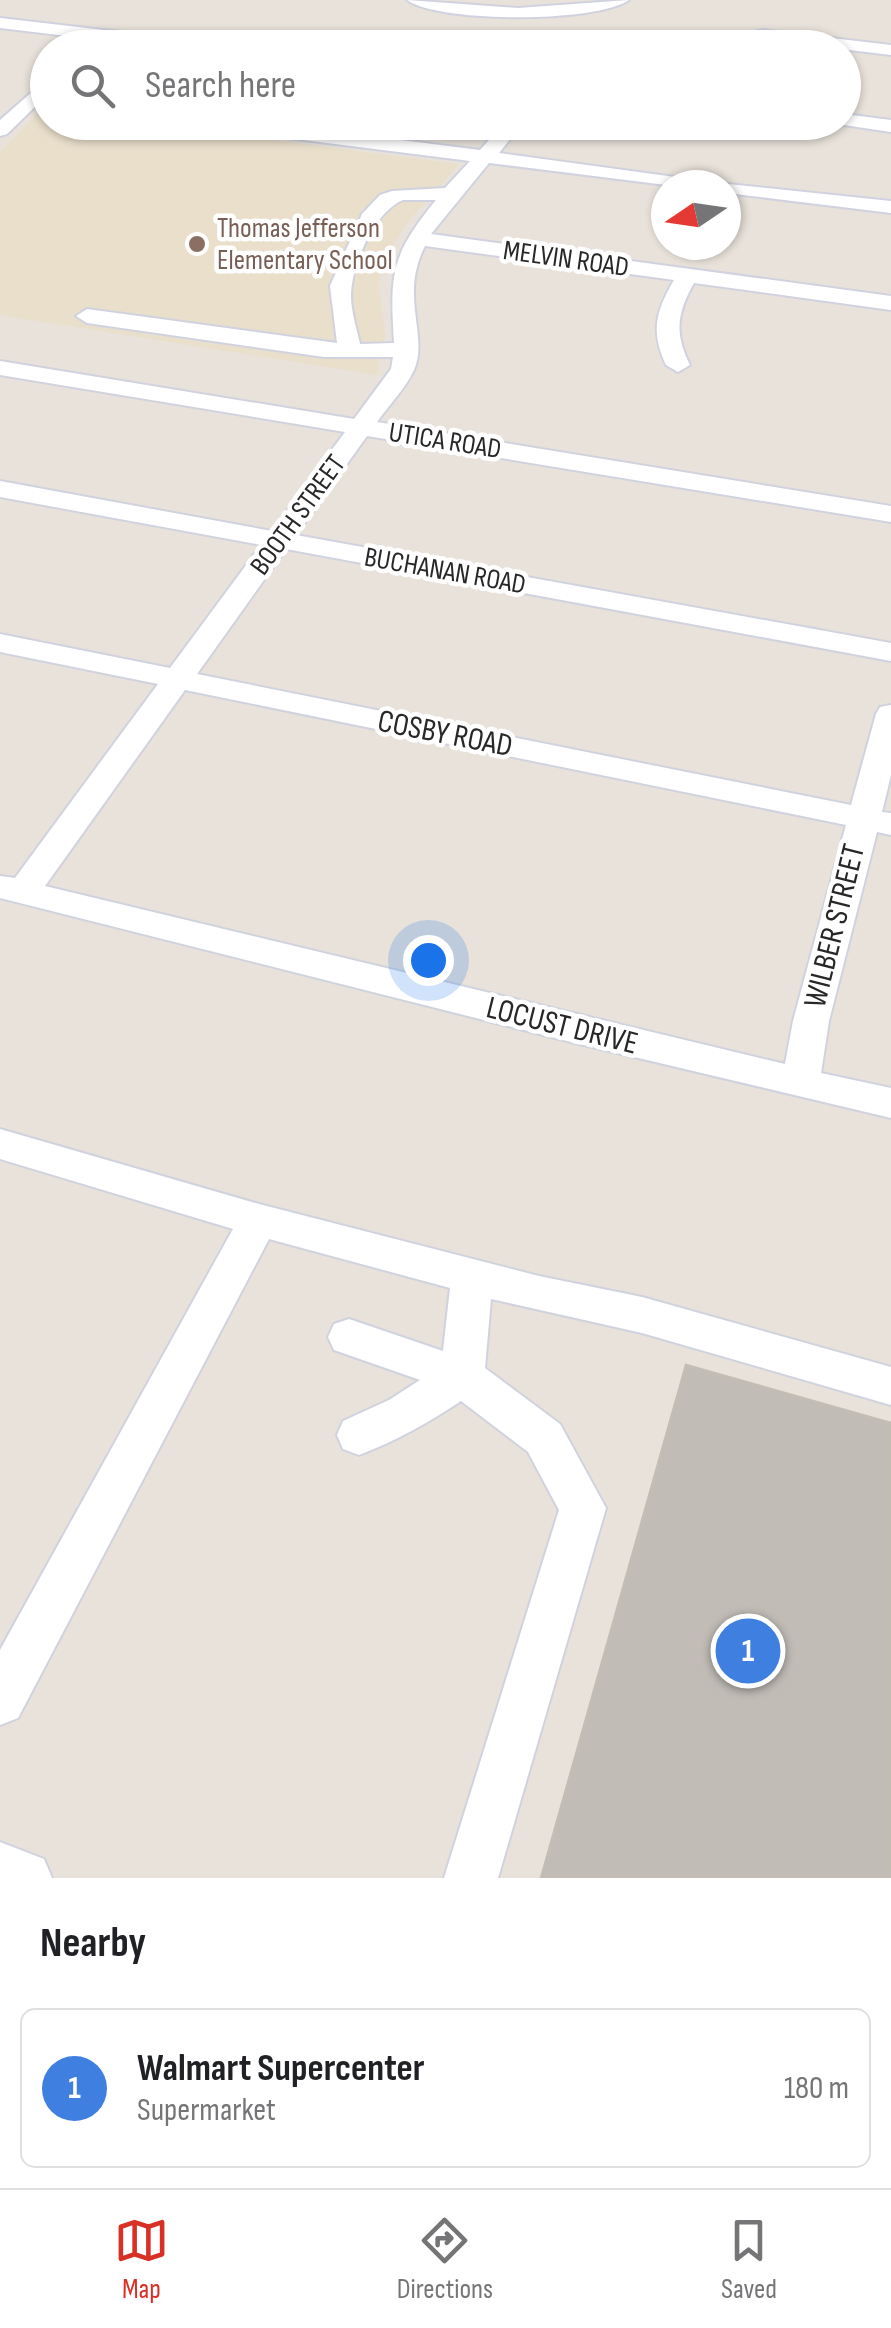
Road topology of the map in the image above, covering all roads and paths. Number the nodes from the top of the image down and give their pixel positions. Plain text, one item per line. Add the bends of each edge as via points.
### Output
1 (415, 0) edge
2 (619, 1) edge
3 (580, 4) edge
4 (0, 22) edge
5 (67, 30) edge
6 (861, 47) edge
7 (891, 50) edge
8 (30, 108) edge
9 (861, 122) edge
10 (891, 126) edge
11 (0, 130) edge
12 (352, 140) edge
13 (501, 140) edge
14 (487, 157) junction
15 (651, 178) edge
16 (741, 189) edge
17 (452, 194) junction
18 (891, 207) edge
19 (419, 238) junction
20 (688, 275) junction
21 (891, 303) edge
22 (87, 316) dead end
23 (408, 348) junction
24 (350, 351) junction
25 (678, 365) dead end
26 (0, 368) edge
27 (362, 428) junction
28 (0, 490) edge
29 (891, 514) edge
30 (279, 541) junction
31 (0, 643) edge
32 (891, 652) edge
33 (176, 680) junction
34 (891, 714) edge
35 (877, 821) edge
36 (12, 889) edge
37 (801, 1082) junction
38 (891, 1103) edge
39 (0, 1144) edge
40 (259, 1220) junction
41 (472, 1276) junction
42 (349, 1337) dead end
43 (462, 1376) junction
44 (891, 1386) edge
45 (359, 1435) dead end
46 (0, 1700) edge
47 (0, 1869) edge
48 (25, 1878) edge
49 (471, 1878) edge

1 - 3 street via 500,13
2 - 3 street
4 - 5 street
6 - 7 street
8 - 11 street
9 - 10 street
12 - 14 street
13 - 14 street
14 - 15 street
14 - 17 street
16 - 18 street
17 - 19 street
17 - 24 street via 398,196 370,213 342,282
19 - 20 street, MELVIN ROAD
19 - 23 street via 401,280
20 - 21 street, MELVIN ROAD
20 - 25 street via 664,324
22 - 24 street
23 - 24 street
23 - 27 street, BOOTH STREET
26 - 27 street, UTICA ROAD
27 - 29 street, UTICA ROAD
27 - 30 street, BOOTH STREET
28 - 30 street, BUCHANAN ROAD
30 - 32 street, BUCHANAN ROAD
30 - 33 street, BOOTH STREET
31 - 33 street, COSBY ROAD
33 - 35 street, COSBY ROAD
33 - 36 street, BOOTH STREET
34 - 35 street, WILBER STREET
35 - 37 street, WILBER STREET via 811,1021
36 - 37 street, LOCUST DRIVE
37 - 38 street, LOCUST DRIVE
39 - 40 street
40 - 41 street
40 - 46 street
41 - 43 street
41 - 44 street via 642,1314
42 - 43 street
43 - 45 street
43 - 49 street via 544,1438 583,1508
47 - 48 street

